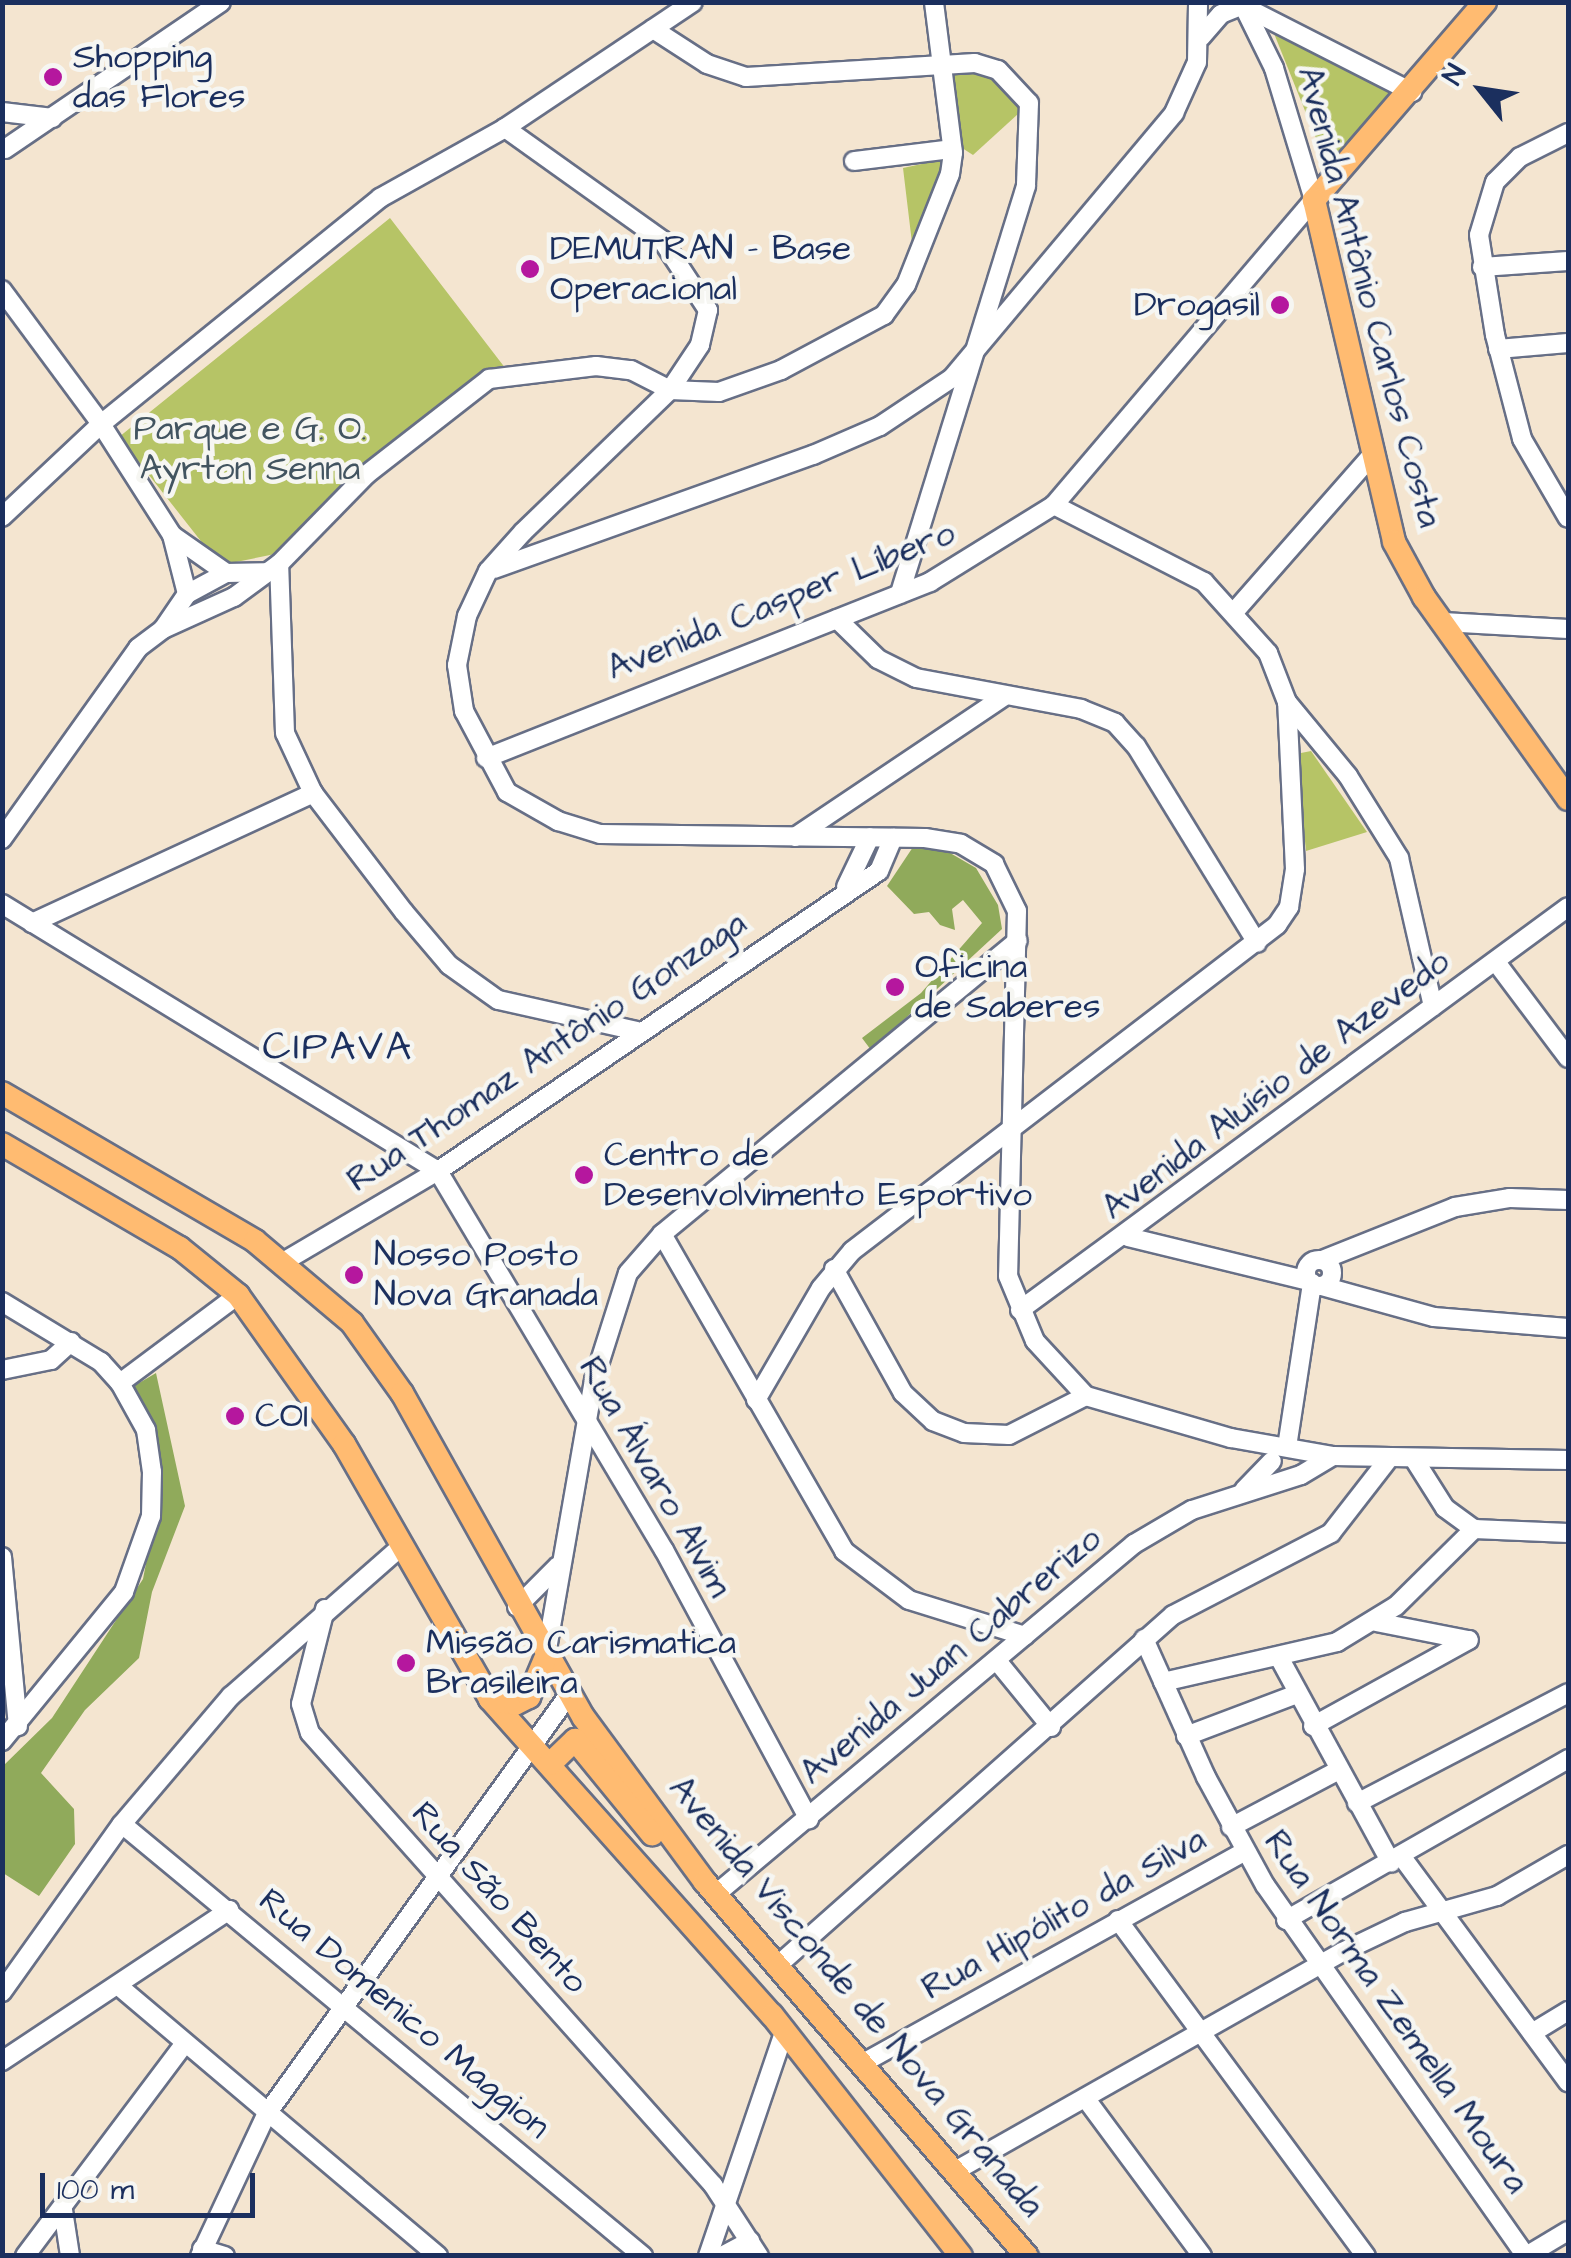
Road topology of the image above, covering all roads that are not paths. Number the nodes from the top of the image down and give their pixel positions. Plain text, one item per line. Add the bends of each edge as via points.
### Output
1 (220, 2) edge
2 (694, 2) edge
3 (934, 2) edge
4 (1198, 2) edge
5 (1485, 2) edge
6 (1241, 4) edge
7 (653, 30) junction
8 (1200, 40) junction
9 (942, 67) junction
10 (1412, 92) junction
11 (2, 113) edge
12 (53, 118) junction
13 (505, 128) junction
14 (1568, 133) edge
15 (952, 149) junction
16 (4, 150) edge
17 (854, 161) dead end
18 (1314, 200) junction
19 (1568, 261) edge
20 (1482, 267) junction
21 (2, 290) edge
22 (1568, 343) edge
23 (1498, 349) junction
24 (974, 357) junction
25 (670, 390) junction
26 (101, 424) junction
27 (1371, 456) junction
28 (1054, 505) junction
29 (2, 518) edge
30 (1568, 518) edge
31 (172, 536) junction
32 (272, 568) junction
33 (488, 571) junction
34 (226, 573) junction
35 (187, 594) junction
36 (900, 594) junction
37 (1235, 611) junction
38 (837, 619) junction
39 (1442, 622) junction
40 (1568, 628) edge
41 (163, 629) junction
42 (1005, 696) junction
43 (1287, 702) junction
44 (486, 758) junction
45 (314, 792) junction
46 (1568, 800) edge
47 (796, 837) junction
48 (870, 837) junction
49 (894, 838) junction
50 (2, 839) edge
51 (843, 892) junction
52 (2, 904) edge
53 (1568, 907) edge
54 (32, 923) junction
55 (1018, 941) junction
56 (1257, 943) junction
57 (1496, 962) junction
58 (1433, 1006) junction
59 (637, 1031) junction
60 (1568, 1058) edge
61 (2, 1093) edge
62 (1007, 1131) junction
63 (2, 1144) edge
64 (438, 1171) junction
65 (1568, 1200) edge
66 (662, 1234) junction
67 (1128, 1237) junction
68 (285, 1261) junction
69 (834, 1269) junction
70 (1320, 1276) junction
71 (238, 1295) junction
72 (2, 1302) edge
73 (1020, 1310) junction
74 (1568, 1328) edge
75 (70, 1342) junction
76 (2, 1370) edge
77 (120, 1383) junction
78 (1086, 1396) junction
79 (756, 1400) junction
80 (586, 1424) junction
81 (1308, 1451) junction
82 (1277, 1452) junction
83 (1332, 1456) junction
84 (1414, 1459) junction
85 (1387, 1460) junction
86 (1568, 1460) edge
87 (1301, 1475) junction
88 (1276, 1483) junction
89 (1243, 1491) junction
90 (1474, 1528) junction
91 (1568, 1533) edge
92 (403, 1545) junction
93 (3, 1559) edge
94 (560, 1562) junction
95 (517, 1607) junction
96 (324, 1609) junction
97 (1376, 1622) junction
98 (1026, 1636) junction
99 (1144, 1639) junction
100 (546, 1659) junction
101 (1280, 1659) junction
102 (998, 1662) junction
103 (1163, 1682) junction
104 (1568, 1692) edge
105 (1297, 1694) junction
106 (568, 1696) junction
107 (490, 1699) junction
108 (18, 1726) junction
109 (1051, 1726) junction
110 (1313, 1726) junction
111 (1186, 1736) junction
112 (2, 1742) edge
113 (532, 1746) junction
114 (1568, 1759) edge
115 (550, 1764) junction
116 (1338, 1771) junction
117 (1357, 1803) junction
118 (810, 1819) junction
119 (122, 1824) junction
120 (1231, 1827) junction
121 (1244, 1852) junction
122 (1568, 1855) edge
123 (1397, 1860) junction
124 (440, 1878) junction
125 (711, 1888) junction
126 (230, 1910) junction
127 (1440, 1913) junction
128 (1118, 1920) junction
129 (1286, 1920) junction
130 (777, 1966) junction
131 (1318, 1967) junction
132 (121, 1988) junction
133 (2, 1992) edge
134 (344, 2008) junction
135 (1568, 2011) edge
136 (785, 2030) junction
137 (1532, 2033) junction
138 (1201, 2034) junction
139 (185, 2043) junction
140 (2, 2061) edge
141 (862, 2063) junction
142 (1568, 2082) edge
143 (1086, 2099) junction
144 (266, 2114) junction
145 (957, 2170) junction
146 (727, 2202) junction
147 (63, 2210) junction
148 (1568, 2231) edge
149 (754, 2248) edge
150 (426, 2251) edge
151 (201, 2252) edge
152 (24, 2256) edge
153 (70, 2256) edge
154 (225, 2256) edge
155 (643, 2256) edge
156 (708, 2256) edge
157 (722, 2256) edge
158 (960, 2256) edge
159 (1027, 2256) edge
160 (1202, 2256) edge
161 (1366, 2256) edge
162 (1526, 2256) edge

1 - 12 street
2 - 7 street
3 - 9 street
4 - 8 street
5 - 10 main road
6 - 8 street via 1221,14
6 - 10 street
6 - 18 street, Avenida Antônio Carlos Costa via 1274,68
7 - 9 street via 707,64 746,78
7 - 13 street
8 - 24 street via 1189,88 1174,113
9 - 15 street
9 - 24 street via 998,70 1029,104 1032,124 1026,186
10 - 18 main road
11 - 12 street
11 - 16 street via 10,126
12 - 16 street
13 - 25 street via 662,240 697,285 708,310 705,333
13 - 26 street via 380,198
14 - 20 street via 1520,157 1495,182 1480,216
15 - 17 street
15 - 25 street via 950,174 906,285 884,315 748,383 695,396
18 - 27 main road, Avenida Antônio Carlos Costa
18 - 28 street, Avenida Casper Líbero
19 - 20 street
20 - 23 street
21 - 26 street
22 - 23 street
23 - 30 street via 1532,466
24 - 33 street via 934,392 854,438
24 - 36 street
25 - 32 street via 630,370 596,366 489,379 388,455
25 - 33 street
26 - 29 street
26 - 31 street
27 - 37 street
27 - 39 main road, Avenida Antônio Carlos Costa via 1394,542
28 - 36 street, Avenida Casper Líbero via 977,557
28 - 37 street via 1159,554
31 - 34 street
31 - 35 street
32 - 34 street
32 - 41 street via 234,598
32 - 45 street via 281,712
33 - 44 street via 467,616 458,665 464,711
34 - 35 street
35 - 41 street
36 - 38 street, Avenida Casper Líbero
37 - 43 street via 1268,653
38 - 42 street via 898,671
38 - 44 street, Avenida Casper Líbero
39 - 40 street
39 - 46 main road, Avenida Antônio Carlos Costa
41 - 50 street via 114,674
42 - 47 street
42 - 56 street via 1081,709 1115,723 1136,746
43 - 56 street via 1294,884 1288,907
43 - 58 street via 1348,776 1400,858
44 - 47 street via 507,792 575,828 625,836
45 - 54 street
45 - 59 street via 464,979 518,1008
47 - 48 street
48 - 49 street
48 - 51 street, Rua Thomaz Antônio Gonzaga
49 - 51 street, Rua Thomaz Antônio Gonzaga via 885,866
49 - 55 street via 941,840 980,851 1009,885
51 - 59 street, Rua Thomaz Antônio Gonzaga
52 - 54 street
53 - 57 street, Avenida Aluísio de Azevedo
54 - 64 street
55 - 62 street
55 - 66 street
56 - 62 street
57 - 58 street, Avenida Aluísio de Azevedo
57 - 60 street
58 - 67 street, Avenida Aluísio de Azevedo
59 - 64 street, Rua Thomaz Antônio Gonzaga
61 - 68 main road, Avenida Visconde de Nova Granada
62 - 69 street
62 - 73 street via 1005,1246
63 - 71 main road via 180,1248
64 - 68 street, Rua Thomaz Antônio Gonzaga
64 - 80 street, Rua Álvaro Alvim
65 - 70 street via 1480,1202 1362,1240
66 - 79 street
66 - 80 street via 616,1297
67 - 70 street
67 - 73 street, Avenida Aluísio de Azevedo
68 - 95 main road, Avenida Visconde de Nova Granada via 382,1360
69 - 78 street via 904,1393 933,1422 964,1434 1009,1435
69 - 79 street
70 - 74 street via 1363,1298 1487,1326
70 - 82 street
71 - 77 street
71 - 92 main road via 312,1394
72 - 75 street
73 - 78 street via 1046,1356
75 - 76 street via 51,1360
75 - 77 street
77 - 108 street via 146,1430 152,1472 145,1540 110,1616
78 - 82 street
79 - 98 street via 826,1528 862,1569 929,1609
80 - 94 street
80 - 118 street, Rua Álvaro Alvim via 664,1550
81 - 82 street
81 - 83 street
81 - 87 street
82 - 88 street
82 - 89 street, Avenida Juan Cabrerizo
83 - 85 street
83 - 87 street, Avenida Juan Cabrerizo
84 - 85 street
84 - 86 street
84 - 90 street via 1445,1508
85 - 99 street via 1346,1518 1314,1547 1195,1600
87 - 88 street, Avenida Juan Cabrerizo
88 - 89 street, Avenida Juan Cabrerizo
89 - 98 street, Avenida Juan Cabrerizo via 1150,1534
90 - 91 street
90 - 97 street
92 - 96 street
92 - 107 main road
93 - 108 street
94 - 95 street
94 - 100 street
95 - 100 main road, Avenida Visconde de Nova Granada
96 - 119 street via 231,1696
96 - 124 street, Rua São Bento via 303,1719
97 - 101 street
97 - 110 street via 1469,1640
98 - 102 street, Avenida Juan Cabrerizo
99 - 103 street, Rua Norma Zemella Moura
99 - 109 street
100 - 106 main road, Avenida Visconde de Nova Granada
100 - 107 main road via 523,1702
101 - 103 street
101 - 105 street
102 - 109 street
102 - 118 street, Avenida Juan Cabrerizo
103 - 111 street, Rua Norma Zemella Moura
104 - 117 street
105 - 110 street
105 - 111 street
106 - 113 street
106 - 125 main road, Avenida Visconde de Nova Granada
107 - 113 main road
108 - 112 street
109 - 130 street
110 - 116 street
111 - 120 street, Rua Norma Zemella Moura
113 - 115 main road
113 - 124 street
114 - 123 street
115 - 125 main road via 569,1741 577,1741 680,1868
115 - 136 main road
116 - 117 street
116 - 120 street
117 - 123 street
118 - 125 street, Avenida Juan Cabrerizo
119 - 126 street, Rua Domenico Maggion
119 - 133 street
120 - 121 street, Rua Norma Zemella Moura
121 - 128 street, Rua Hipólito da Silva
121 - 129 street, Rua Norma Zemella Moura
122 - 127 street via 1497,1896
123 - 127 street
123 - 129 street
124 - 134 street
124 - 146 street, Rua São Bento
125 - 130 main road, Avenida Visconde de Nova Granada
126 - 132 street
126 - 134 street, Rua Domenico Maggion
127 - 131 street via 1405,1922
127 - 137 street
128 - 138 street
128 - 141 street, Rua Hipólito da Silva
129 - 131 street, Rua Norma Zemella Moura
130 - 141 main road, Avenida Visconde de Nova Granada
131 - 138 street
131 - 162 street, Rua Norma Zemella Moura
132 - 139 street
132 - 140 street
134 - 144 street
134 - 155 street, Rua Domenico Maggion
135 - 137 street
136 - 146 street
136 - 158 main road
137 - 142 street
138 - 143 street
138 - 161 street
139 - 144 street
139 - 147 street
141 - 145 main road, Avenida Visconde de Nova Granada
143 - 145 street
143 - 160 street
144 - 150 street
144 - 151 street
145 - 159 main road, Avenida Visconde de Nova Granada
146 - 149 street, Rua São Bento
146 - 156 street
147 - 152 street
147 - 153 street
148 - 162 street
149 - 157 street
151 - 154 street

